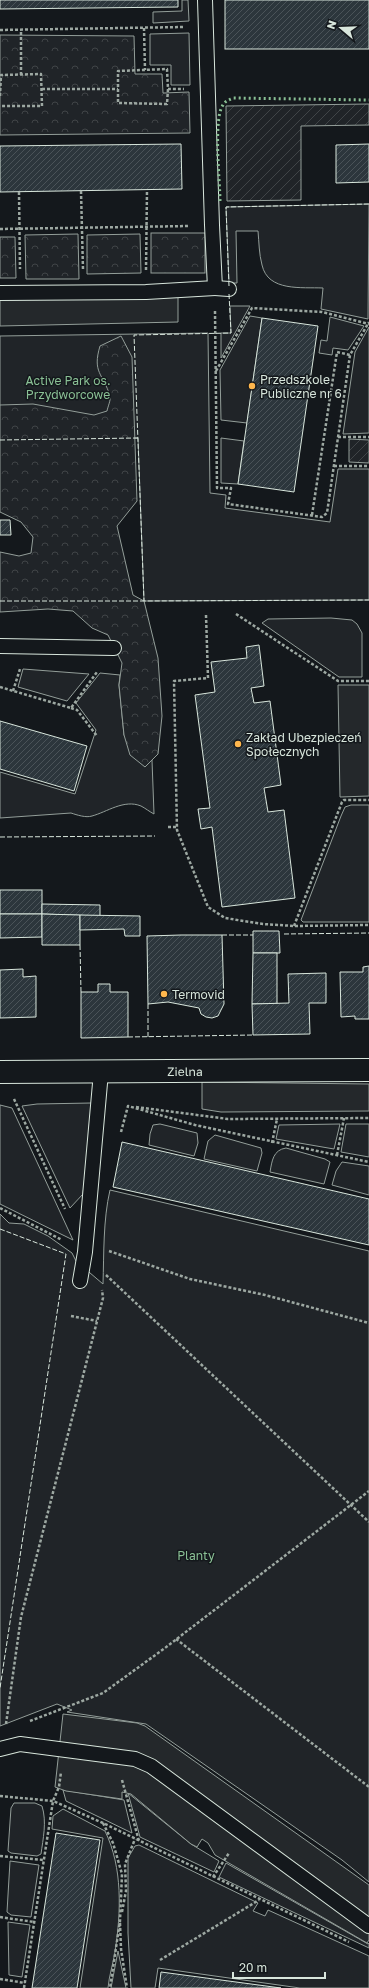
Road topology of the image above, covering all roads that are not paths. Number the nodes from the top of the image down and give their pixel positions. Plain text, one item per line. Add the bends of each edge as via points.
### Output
1 (205, 0) edge
2 (0, 293) edge
3 (0, 646) edge
4 (114, 648) dead end
5 (369, 1070) edge
6 (6, 1072) edge
7 (101, 1072) junction
8 (80, 1281) dead end
9 (0, 1750) edge
10 (369, 1926) edge

1 - 2 lane via 212,225 222,289
3 - 4 lane
5 - 7 street, Zielna
6 - 7 street, Zielna
7 - 8 lane via 85,1252
9 - 10 lane via 20,1744 135,1759 151,1766

